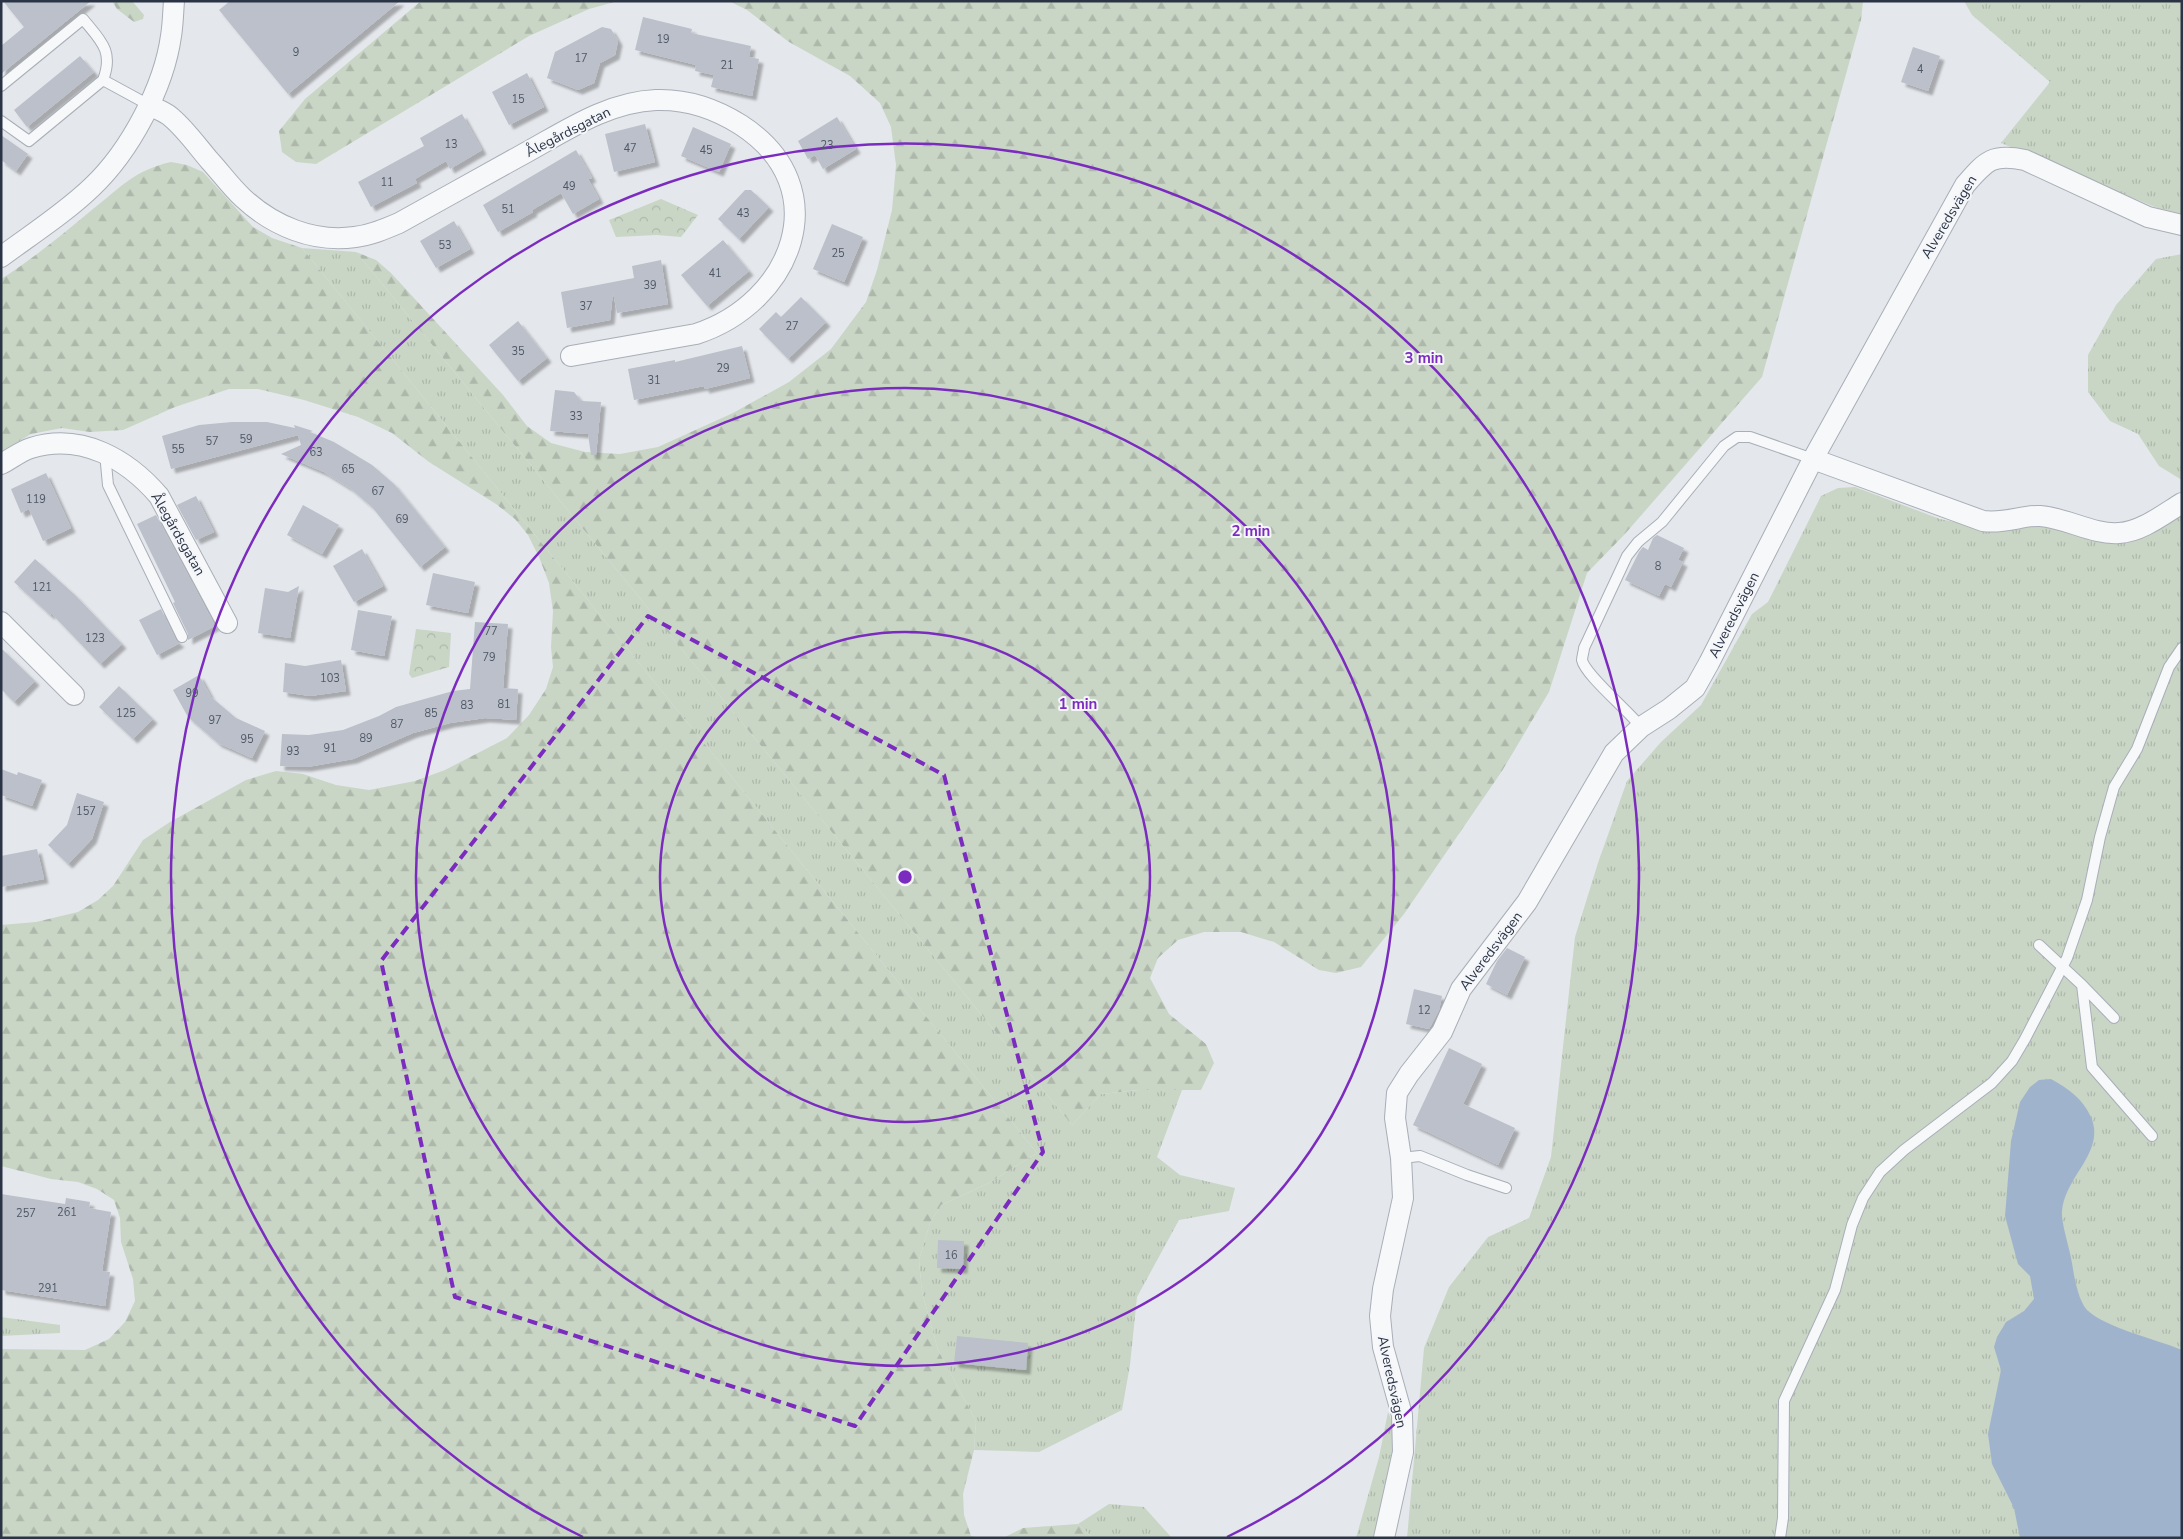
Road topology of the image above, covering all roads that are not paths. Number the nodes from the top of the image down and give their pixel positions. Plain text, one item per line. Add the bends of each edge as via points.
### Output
1 (174, 1) edge
2 (103, 80) junction
3 (1, 86) edge
4 (148, 104) junction
5 (1, 121) edge
6 (2182, 225) edge
7 (1, 257) edge
8 (571, 356) dead end
9 (105, 453) junction
10 (1813, 459) junction
11 (1, 464) edge
12 (2182, 503) edge
13 (1, 622) edge
14 (227, 623) dead end
15 (182, 637) dead end
16 (2182, 648) edge
17 (74, 695) dead end
18 (1641, 727) junction
19 (2039, 945) dead end
20 (2063, 966) junction
21 (2082, 985) junction
22 (2114, 1018) dead end
23 (2152, 1136) dead end
24 (1401, 1158) junction
25 (1506, 1188) dead end
26 (1384, 1538) edge
27 (1780, 1538) edge

1 - 4 street via 165,63
2 - 3 lane via 108,56 102,42 83,19
2 - 4 lane
2 - 5 lane via 28,141
4 - 7 street via 126,145 93,186
4 - 8 street, Ålegårdsgatan via 171,117 256,210 290,229 333,239 365,235 399,223 582,122 628,104 656,100 707,108 732,119 769,147 781,162 794,201 796,220 785,258 774,277 746,308 714,328 696,334
6 - 10 street, Alveredsvägen via 2148,217 2025,160 1995,157 1981,166 1965,185
9 - 11 street, Ålegårdsgatan via 94,448 44,445 29,448
9 - 14 street, Ålegårdsgatan via 136,471 159,496
9 - 15 lane via 108,485
10 - 12 street via 1983,522 2054,517 2120,533 2137,528
10 - 18 street, Alveredsvägen via 1695,688
10 - 18 lane via 1750,437 1738,437 1724,446 1662,522 1627,556 1584,648 1582,660 1588,672
13 - 17 street
16 - 20 lane via 2169,667 2137,749 2114,787 2087,900
18 - 24 street, Alveredsvägen via 1614,754 1527,902 1461,989 1442,1032 1397,1093 1395,1118
19 - 20 lane
20 - 21 lane
20 - 27 lane via 2012,1061 1992,1083 1880,1172 1863,1198 1852,1225 1835,1290 1784,1401
21 - 22 lane
21 - 23 lane via 2092,1067
24 - 25 lane via 1420,1156
24 - 26 street, Alveredsvägen via 1403,1198 1380,1316 1384,1347 1402,1415 1403,1452

